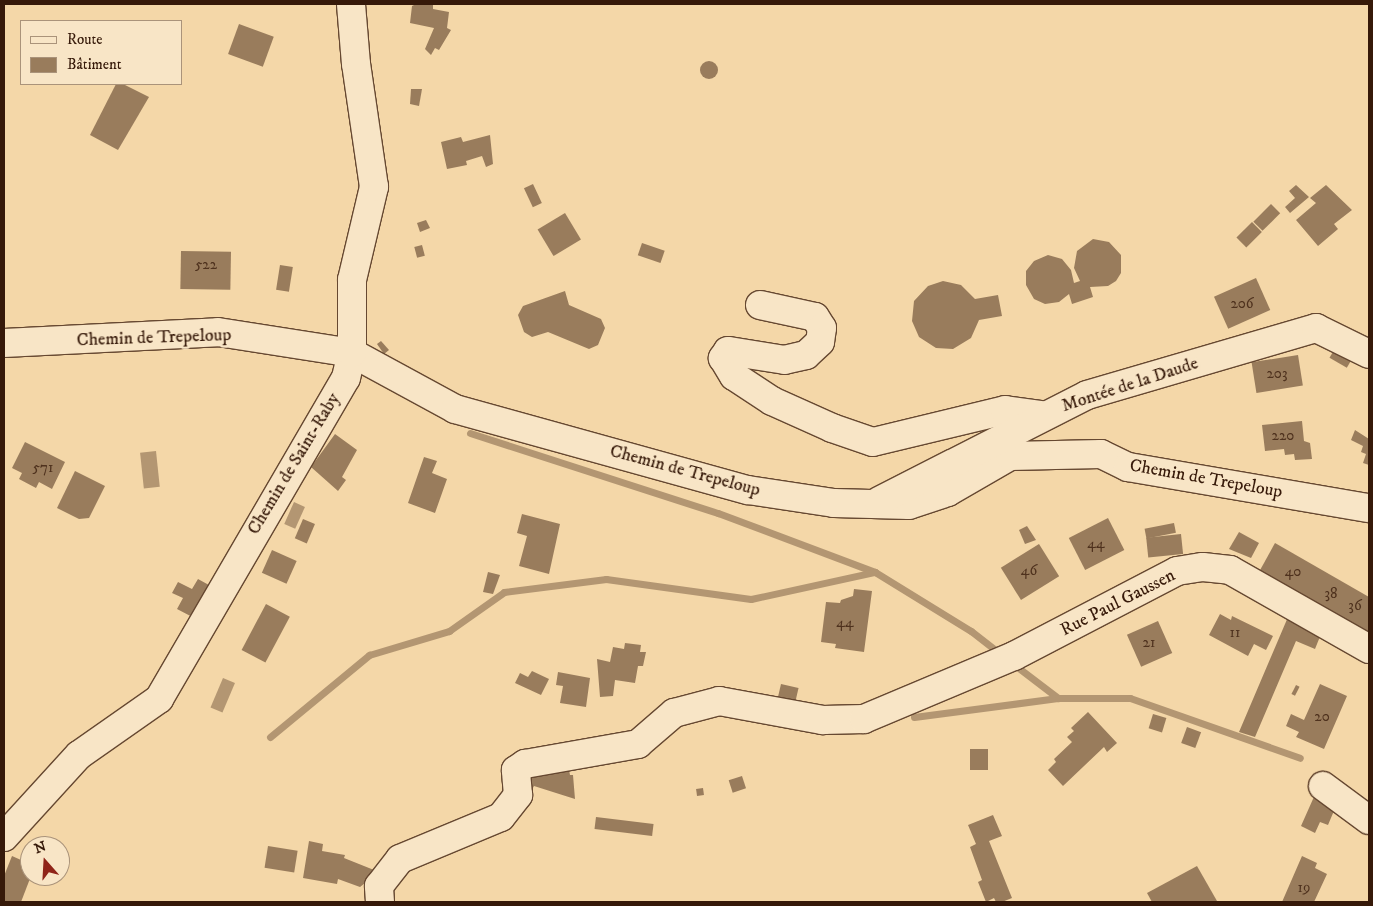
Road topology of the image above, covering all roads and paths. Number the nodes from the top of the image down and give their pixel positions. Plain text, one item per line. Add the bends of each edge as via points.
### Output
1 (351, 4) edge
2 (760, 305) dead end
3 (4, 343) edge
4 (352, 353) junction
5 (1369, 354) edge
6 (1042, 416) junction
7 (874, 504) junction
8 (1369, 508) edge
9 (1369, 649) edge
10 (1323, 786) dead end
11 (1369, 820) edge
12 (4, 837) edge
13 (380, 902) edge

1 - 4 street, Chemin de Saint-Raby via 356,64 374,187 352,280
2 - 6 street via 815,317 822,328 820,342 806,355 785,360 728,351 723,358 734,376 772,401 832,428 873,442 1005,410
3 - 4 street, Chemin de Trepeloup via 218,332
4 - 7 street, Chemin de Trepeloup via 455,409 748,490 834,503
4 - 12 street, Chemin de Saint-Raby via 346,378 159,699 79,755
5 - 6 street, Montée de la Daude via 1316,328 1087,395
6 - 7 street, Montée de la Daude
7 - 8 street, Chemin de Trepeloup via 909,505 948,492 1010,456 1102,454 1128,467
9 - 13 street, Rue Paul Gaussen via 1230,570 1203,567 1177,572 1003,661 864,719 823,720 719,701 674,713 638,744 525,764 516,770 518,795 501,817 400,859 379,886
10 - 11 street

